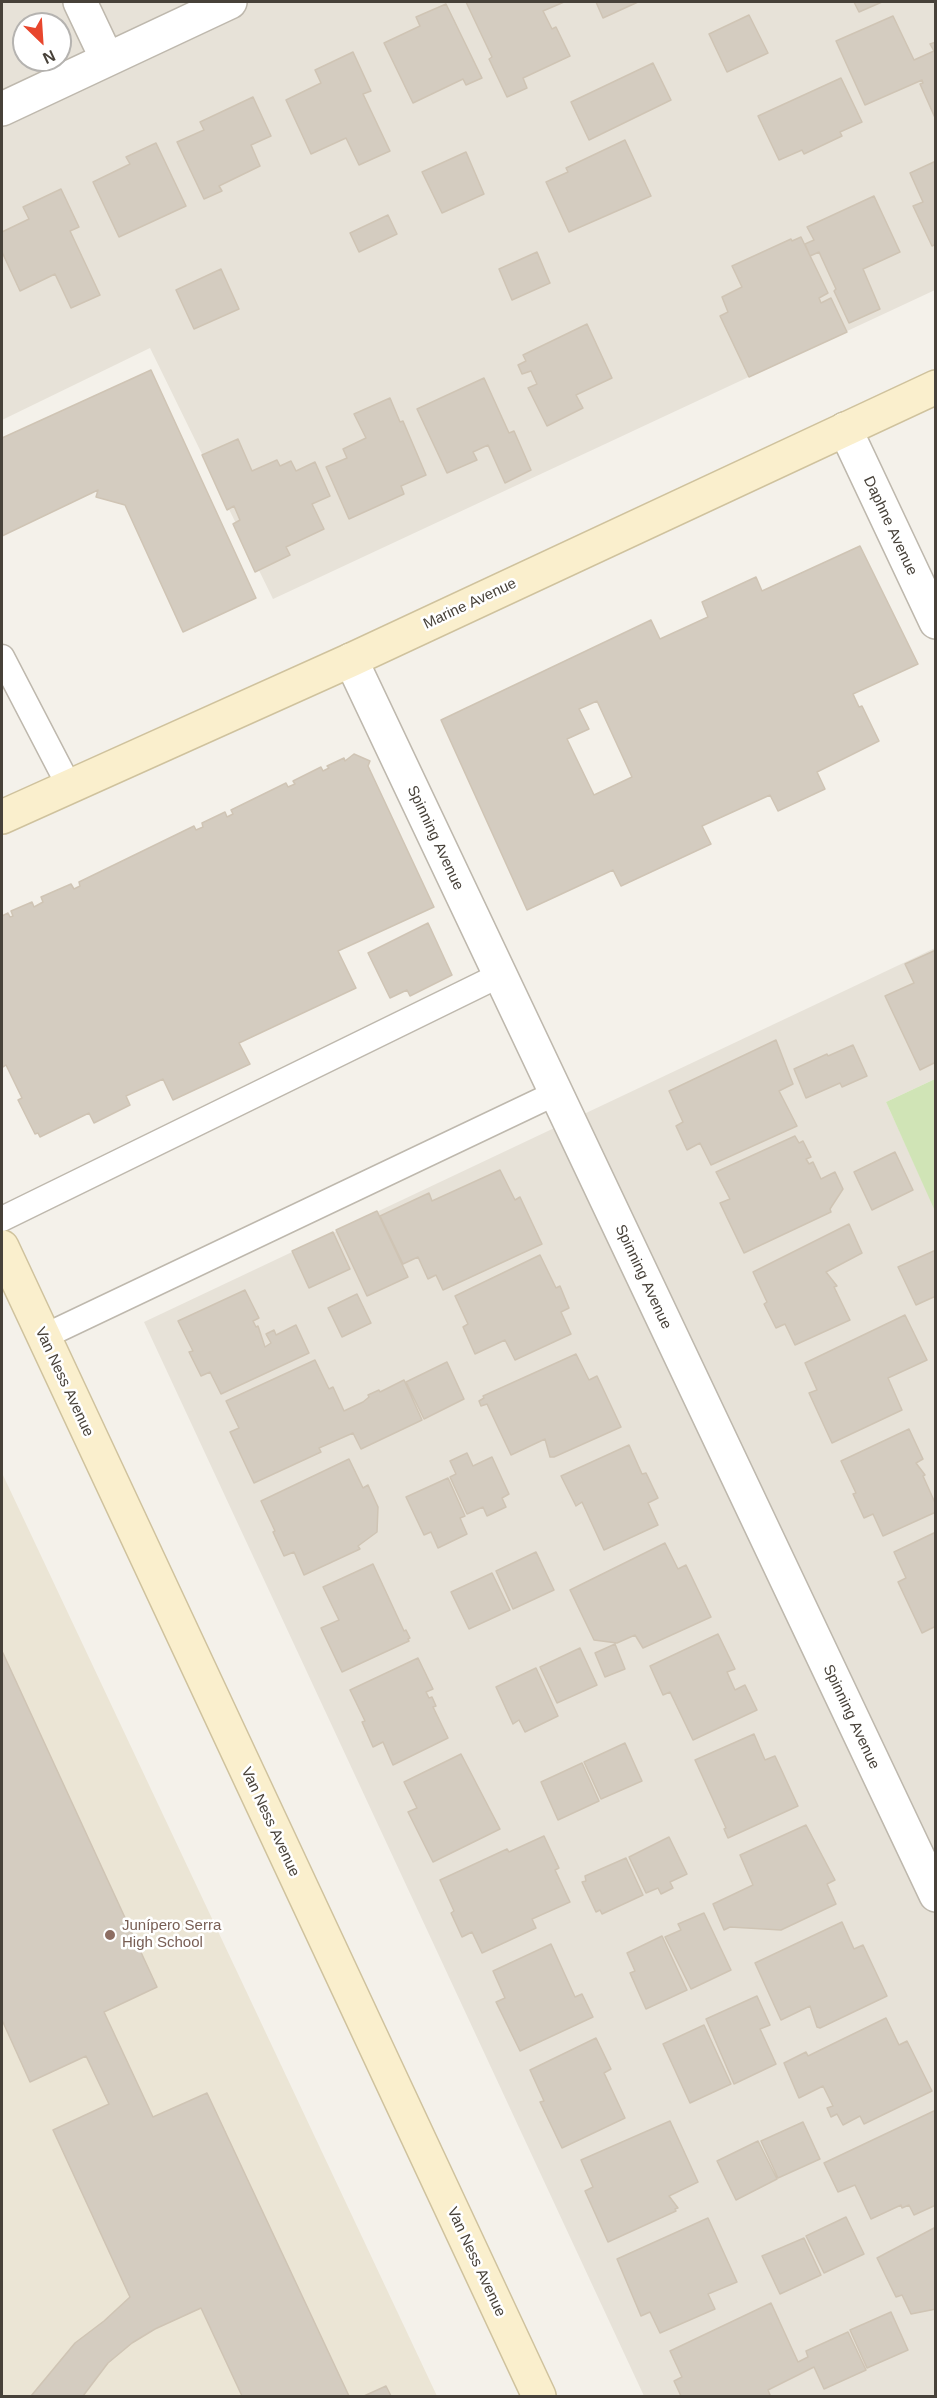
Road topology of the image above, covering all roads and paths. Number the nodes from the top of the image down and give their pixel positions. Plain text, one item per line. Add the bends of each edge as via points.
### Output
1 (80, 2) edge
2 (230, 2) edge
3 (107, 59) junction
4 (2, 108) edge
5 (936, 387) edge
6 (845, 429) junction
7 (936, 622) edge
8 (2, 657) edge
9 (351, 660) junction
10 (69, 786) junction
11 (2, 817) edge
12 (500, 975) junction
13 (556, 1093) junction
14 (2, 1218) edge
15 (2, 1248) edge
16 (43, 1337) junction
17 (936, 1895) edge
18 (539, 2397) edge

1 - 3 street
2 - 3 street
3 - 4 street
5 - 6 main road, Marine Avenue
6 - 7 street, Daphne Avenue
6 - 9 main road, Marine Avenue
8 - 10 lane
9 - 10 main road, Marine Avenue
9 - 12 street, Spinning Avenue
10 - 11 main road, Marine Avenue
12 - 13 street, Spinning Avenue
12 - 14 lane
13 - 16 lane
13 - 17 street, Spinning Avenue
15 - 16 main road, Van Ness Avenue
16 - 18 main road, Van Ness Avenue

